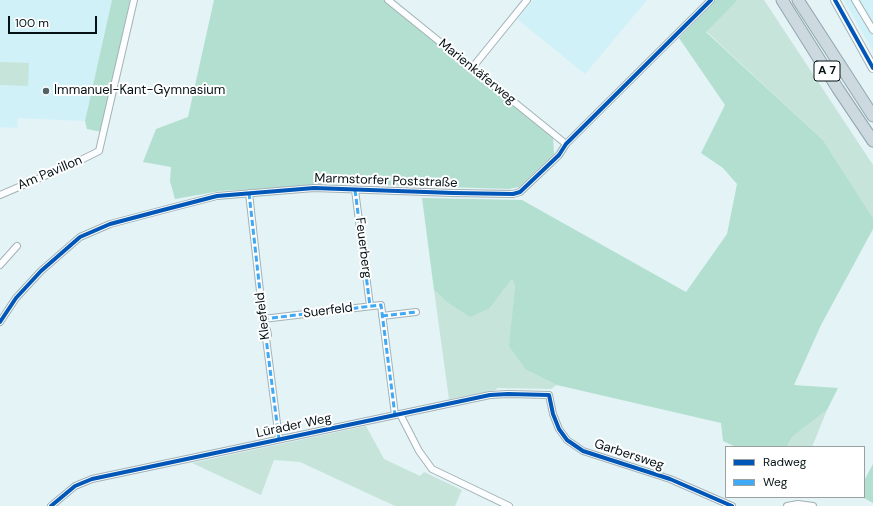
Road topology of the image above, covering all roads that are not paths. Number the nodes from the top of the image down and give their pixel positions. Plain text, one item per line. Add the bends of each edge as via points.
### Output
1 (134, 0) edge
2 (388, 0) edge
3 (527, 0) edge
4 (711, 0) edge
5 (782, 0) edge
6 (798, 0) edge
7 (835, 0) edge
8 (855, 0) edge
9 (873, 30) edge
10 (472, 68) junction
11 (873, 68) edge
12 (873, 116) edge
13 (873, 141) edge
14 (566, 144) junction
15 (355, 190) junction
16 (249, 193) junction
17 (0, 195) edge
18 (17, 246) dead end
19 (0, 265) edge
20 (370, 306) junction
21 (416, 312) dead end
22 (382, 316) junction
23 (263, 319) junction
24 (0, 322) edge
25 (550, 395) joint
26 (397, 415) junction
27 (279, 439) junction
28 (808, 505) edge
29 (51, 506) edge
30 (509, 506) edge
31 (732, 506) edge
32 (787, 506) edge

1 - 17 street, Am Pavillon via 99,151
2 - 10 street, Marienkäferweg
3 - 10 street
4 - 14 street, Marmstorfer Poststraße
5 - 13 highway, A 7
6 - 12 highway, A 7
7 - 11 main road
8 - 9 street
10 - 14 street, Marienkäferweg
14 - 15 street, Marmstorfer Poststraße via 559,156 525,188 513,194
15 - 16 street, Marmstorfer Poststraße via 314,188
15 - 20 street, Feuerberg
16 - 23 street, Kleefeld
16 - 24 street, Marmstorfer Poststraße via 217,196 162,210 110,224 80,237 41,271 16,298
18 - 19 street
20 - 22 street, Suerfeld via 381,305
20 - 23 street, Suerfeld
21 - 22 street
22 - 26 street
23 - 27 street, Kleefeld via 267,330
25 - 26 street, Lürader Weg via 490,395
25 - 31 street, Garbersweg via 559,429 567,440 584,451 670,479
26 - 27 street, Lürader Weg
26 - 30 street via 432,469
27 - 29 street, Lürader Weg via 92,478 75,486
28 - 32 street

